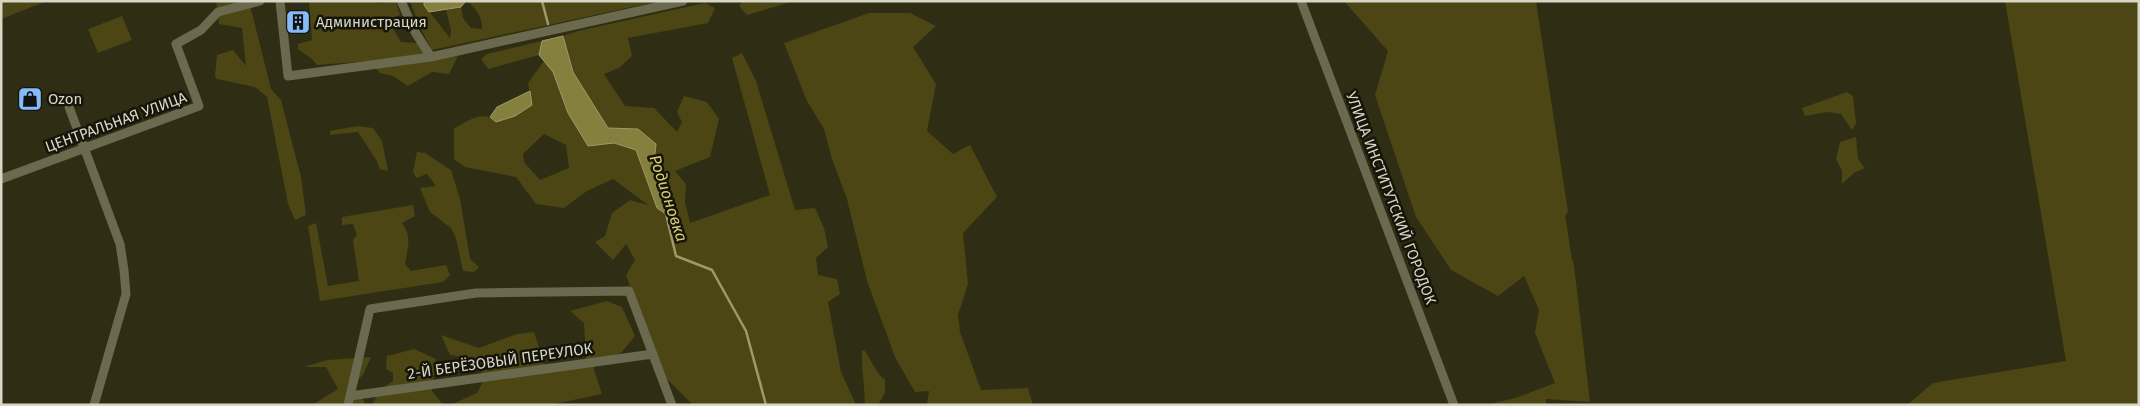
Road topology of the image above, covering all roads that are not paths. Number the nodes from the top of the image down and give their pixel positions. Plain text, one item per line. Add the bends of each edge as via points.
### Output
1 (260, 1) edge
2 (280, 1) edge
3 (401, 1) edge
4 (683, 1) edge
5 (1302, 1) edge
6 (431, 57) junction
7 (69, 107) dead end
8 (84, 148) junction
9 (1, 179) edge
10 (653, 354) junction
11 (349, 400) edge
12 (94, 405) edge
13 (672, 405) edge
14 (1454, 405) edge

1 - 8 street, ЦЕНТРАЛЬНАЯ УЛИЦА via 218,12 201,30 176,44 199,106
2 - 6 street via 288,76
3 - 6 street
4 - 6 street
5 - 14 street, УЛИЦА ИНСТИТУТСКИЙ ГОРОДОК
7 - 8 street
8 - 9 street, ЦЕНТРАЛЬНАЯ УЛИЦА
8 - 12 street via 120,244 126,294
10 - 11 street, 2-Й БЕРЁЗОВЫЙ ПЕРЕУЛОК
10 - 11 street via 629,291 476,293 370,309
10 - 13 street

